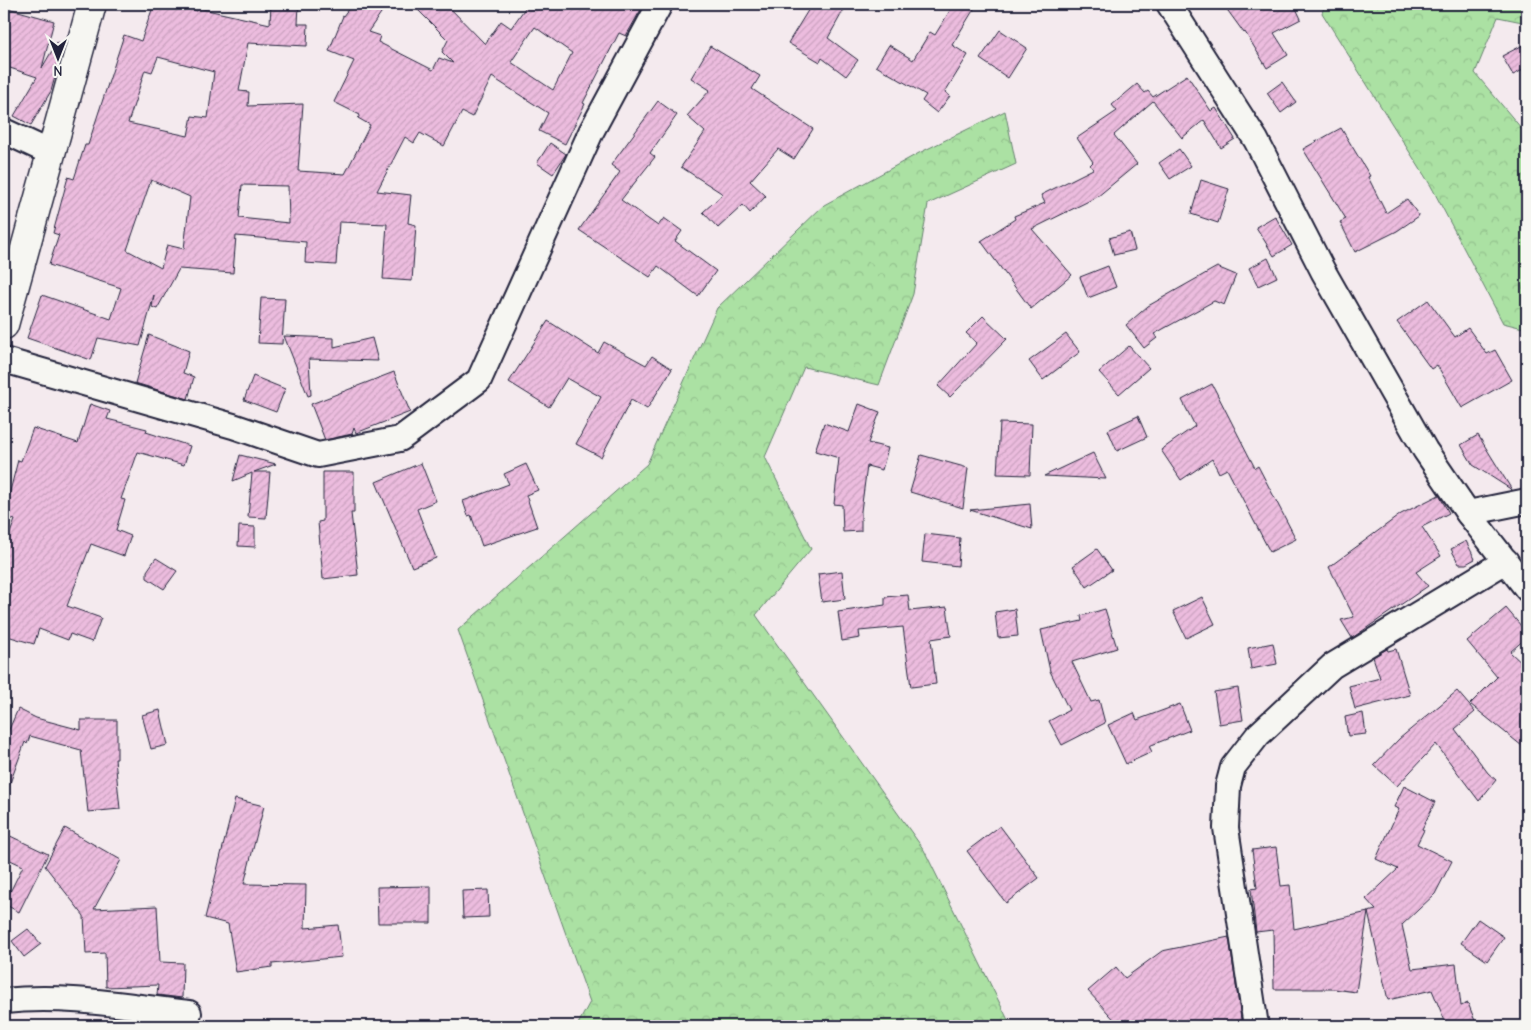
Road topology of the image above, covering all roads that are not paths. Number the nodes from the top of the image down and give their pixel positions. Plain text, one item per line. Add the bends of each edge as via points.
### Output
1 (92, 4) edge
2 (660, 4) edge
3 (1169, 4) edge
4 (4, 131) edge
5 (51, 153) junction
6 (4, 325) edge
7 (4, 360) edge
8 (1527, 501) edge
9 (1468, 513) junction
10 (1506, 561) junction
11 (1527, 590) edge
12 (4, 1001) edge
13 (189, 1013) dead end
14 (1256, 1026) edge

1 - 5 highway
2 - 7 street via 591,132 479,380 400,439 318,456 232,426
3 - 9 street via 1256,140 1323,271 1415,433
4 - 5 street
5 - 6 highway
8 - 9 street
9 - 10 street
10 - 11 street
10 - 14 street via 1332,666 1258,735 1233,767 1228,786 1226,828
12 - 13 street via 92,1002

